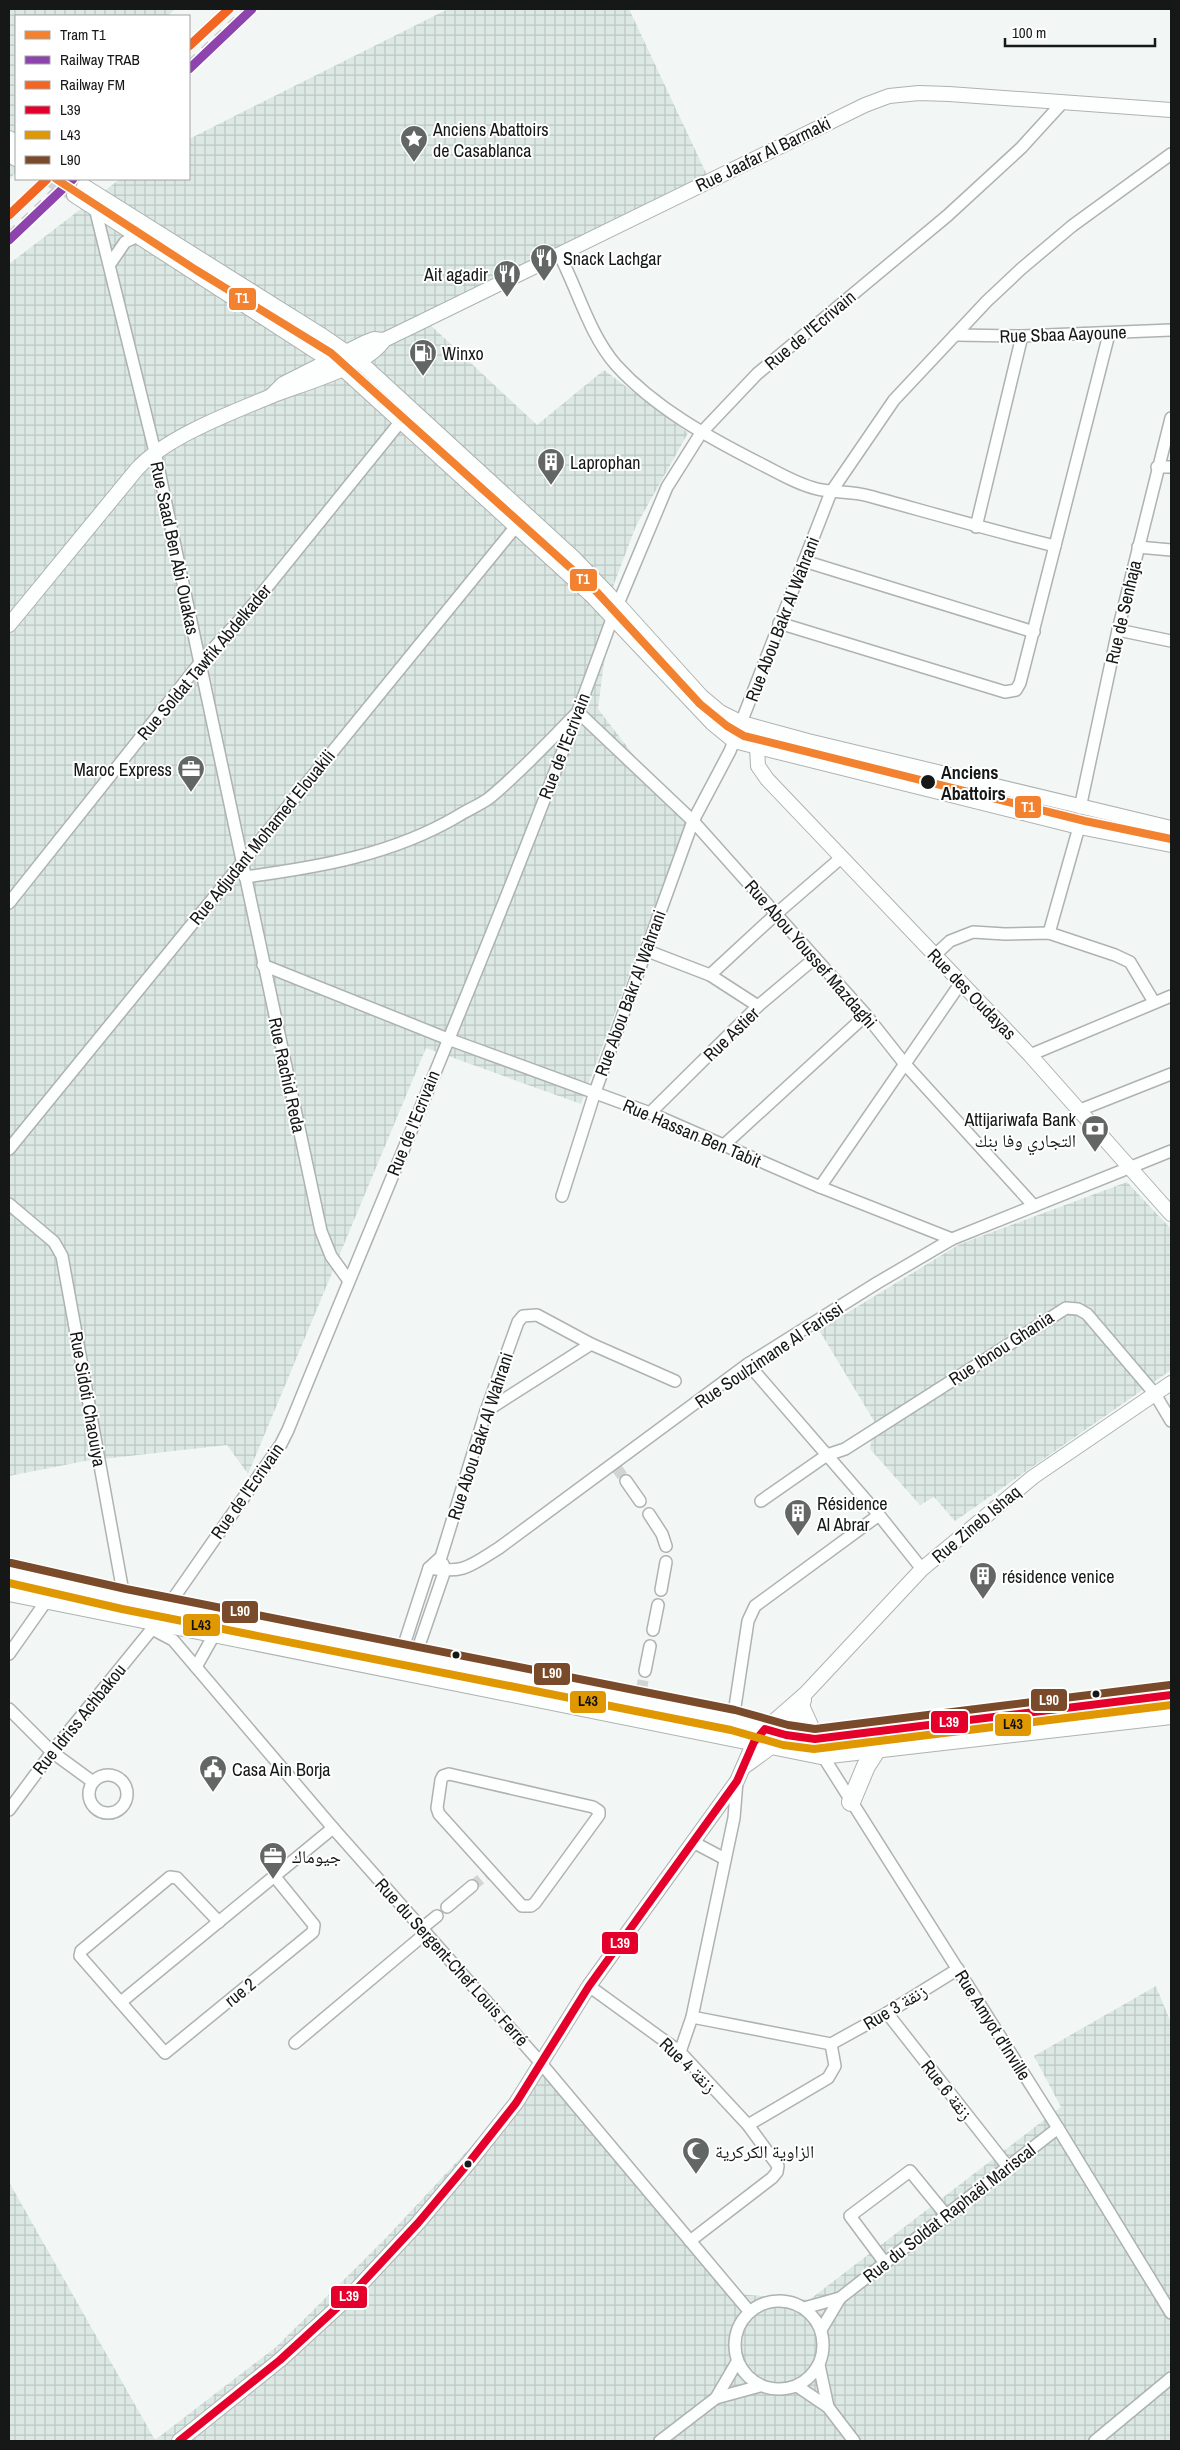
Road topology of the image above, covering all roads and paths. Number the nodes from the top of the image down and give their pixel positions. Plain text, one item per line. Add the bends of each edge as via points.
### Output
1 (1063, 102) junction
2 (1171, 110) edge
3 (1171, 154) edge
4 (95, 208) junction
5 (138, 236) junction
6 (559, 254) junction
7 (110, 264) junction
8 (1171, 330) edge
9 (955, 334) junction
10 (1108, 334) junction
11 (1022, 336) junction
12 (352, 356) junction
13 (338, 365) junction
14 (1171, 418) edge
15 (401, 421) junction
16 (701, 432) junction
17 (155, 452) junction
18 (1158, 467) junction
19 (1171, 468) edge
20 (831, 492) junction
21 (517, 525) junction
22 (976, 527) junction
23 (1055, 546) junction
24 (1138, 546) junction
25 (1171, 550) edge
26 (804, 561) junction
27 (616, 610) junction
28 (779, 623) junction
29 (9, 625) edge
30 (1118, 630) junction
31 (1034, 632) junction
32 (1171, 641) edge
33 (199, 664) junction
34 (578, 712) junction
35 (742, 723) junction
36 (734, 741) junction
37 (763, 748) junction
38 (1080, 808) junction
39 (693, 821) junction
40 (1078, 827) junction
41 (1171, 828) edge
42 (1171, 845) edge
43 (842, 857) junction
44 (241, 862) junction
45 (245, 877) junction
46 (9, 903) edge
47 (776, 914) junction
48 (1049, 933) junction
49 (645, 950) junction
50 (935, 955) junction
51 (815, 958) junction
52 (263, 964) junction
53 (710, 975) junction
54 (960, 984) junction
55 (1171, 996) edge
56 (1154, 1002) junction
57 (758, 1006) junction
58 (866, 1016) junction
59 (448, 1039) junction
60 (1030, 1055) junction
61 (904, 1063) junction
62 (1171, 1074) edge
63 (595, 1092) junction
64 (1080, 1110) junction
65 (650, 1113) junction
66 (724, 1145) junction
67 (9, 1149) edge
68 (1171, 1151) edge
69 (1129, 1168) junction
70 (820, 1187) junction
71 (562, 1196) dead end
72 (9, 1204) edge
73 (1034, 1206) junction
74 (1171, 1214) edge
75 (952, 1240) junction
76 (348, 1281) junction
77 (591, 1344) junction
78 (748, 1364) junction
79 (675, 1381) dead end
80 (1171, 1384) edge
81 (1155, 1394) junction
82 (486, 1411) junction
83 (1171, 1421) edge
84 (827, 1455) junction
85 (626, 1481) tunnel mouth
86 (640, 1501) dead end
87 (761, 1501) dead end
88 (649, 1514) dead end
89 (879, 1515) junction
90 (666, 1546) dead end
91 (441, 1558) junction
92 (666, 1562) dead end
93 (429, 1568) junction
94 (922, 1569) junction
95 (445, 1570) junction
96 (9, 1573) edge
97 (661, 1590) dead end
98 (9, 1592) edge
99 (124, 1599) junction
100 (47, 1600) junction
101 (658, 1605) dead end
102 (168, 1606) junction
103 (129, 1616) junction
104 (154, 1625) junction
105 (653, 1630) dead end
106 (214, 1635) junction
107 (650, 1646) dead end
108 (9, 1654) edge
109 (408, 1655) junction
110 (196, 1667) junction
111 (645, 1671) tunnel mouth
112 (403, 1673) junction
113 (1171, 1695) edge
114 (804, 1700) junction
115 (9, 1709) edge
116 (1171, 1715) edge
117 (733, 1720) junction
118 (760, 1736) junction
119 (780, 1741) junction
120 (818, 1747) junction
121 (877, 1749) junction
122 (52, 1752) junction
123 (744, 1767) junction
124 (737, 1781) junction
125 (93, 1782) dead end
126 (851, 1802) junction
127 (9, 1810) edge
128 (333, 1828) junction
129 (693, 1842) junction
130 (725, 1859) junction
131 (488, 1873) joint
132 (275, 1876) junction
133 (472, 1886) tunnel mouth
134 (448, 1907) dead end
135 (436, 1916) dead end
136 (219, 1922) junction
137 (424, 1931) junction
138 (958, 1969) junction
139 (589, 1986) junction
140 (121, 2002) junction
141 (887, 2014) junction
142 (692, 2017) junction
143 (295, 2043) dead end
144 (830, 2044) junction
145 (680, 2052) junction
146 (540, 2062) junction
147 (748, 2125) junction
148 (1058, 2128) junction
149 (1008, 2167) junction
150 (946, 2214) junction
151 (690, 2241) junction
152 (885, 2263) junction
153 (840, 2298) junction
154 (804, 2308) junction
155 (749, 2311) junction
156 (1171, 2313) edge
157 (821, 2330) junction
158 (738, 2362) junction
159 (819, 2365) junction
160 (1171, 2378) edge
161 (760, 2386) junction
162 (797, 2386) junction
163 (716, 2398) junction
164 (828, 2407) junction
165 (179, 2441) edge
166 (660, 2441) edge
167 (854, 2441) edge
168 (1094, 2441) edge

1 - 2 street, Rue Jaafar Al Barmaki
1 - 6 street, Rue Jaafar Al Barmaki via 950,94 889,96 794,138
1 - 16 street, Rue de l'Ecrivain via 1027,142 947,216 757,374
3 - 9 street, Rue Abou Bakr Al Wahrani via 1072,226 1021,268
4 - 5 street
4 - 7 street, Rue Saad Ben Abi Ouakas
4 - 12 street via 79,191
5 - 7 street via 126,242
5 - 13 street
6 - 12 street, Rue Jaafar Al Barmaki via 384,340 377,348
6 - 16 street via 600,342 616,364 644,390
7 - 17 street, Rue Saad Ben Abi Ouakas
8 - 10 street, Rue Sbaa Aayoune
9 - 11 street, Rue Sbaa Aayoune
9 - 20 street, Rue Abou Bakr Al Wahrani via 894,400
10 - 11 street, Rue Sbaa Aayoune
10 - 23 street
11 - 22 street
12 - 13 street, Rue Jaafar Al Barmaki
12 - 27 street via 574,559
13 - 15 street
13 - 17 street, Rue Jaafar Al Barmaki via 310,383 271,396
14 - 18 street, Rue de Senhaja
15 - 21 street
15 - 33 street, Rue Soldat Tawfik Abdelkader via 247,612
16 - 20 street via 793,480
16 - 27 street, Rue de l'Ecrivain via 667,487
17 - 29 street, Rue Jaafar Al Barmaki via 137,469
17 - 33 street, Rue Saad Ben Abi Ouakas
18 - 19 street
18 - 24 street, Rue de Senhaja
20 - 22 street via 867,496
20 - 26 street, Rue Abou Bakr Al Wahrani
21 - 27 street
21 - 44 street, Rue Adjudant Mohamed Elouakili
22 - 23 street
23 - 31 street
24 - 25 street
24 - 30 street, Rue de Senhaja
26 - 28 street, Rue Abou Bakr Al Wahrani
26 - 31 street
27 - 34 street, Rue de l'Ecrivain
27 - 35 street via 702,697 720,712
27 - 36 street via 712,723
28 - 31 street via 1005,692 1016,690 1020,683
28 - 35 street, Rue Abou Bakr Al Wahrani
30 - 32 street
30 - 38 street, Rue de Senhaja
33 - 44 street, Rue Saad Ben Abi Ouakas
33 - 46 street, Rue Soldat Tawfik Abdelkader
34 - 39 street, Rue Abou Youssef Mazdaghi
34 - 45 street via 487,799 444,825 392,848 347,860
34 - 59 street, Rue de l'Ecrivain
35 - 36 street, Rue Abou Bakr Al Wahrani
35 - 38 street
36 - 37 street
36 - 39 street, Rue Abou Bakr Al Wahrani
37 - 40 street
37 - 43 street, Rue des Oudayas via 758,766 767,779
38 - 41 street
39 - 47 street, Rue Abou Youssef Mazdaghi
39 - 49 street, Rue Abou Bakr Al Wahrani
40 - 42 street
40 - 48 street
43 - 47 street
43 - 50 street, Rue des Oudayas
44 - 45 street, Rue Rachid Reda
44 - 67 street, Rue Adjudant Mohamed Elouakili
45 - 52 street, Rue Rachid Reda
47 - 51 street, Rue Abou Youssef Mazdaghi
47 - 53 street
48 - 50 street via 973,932 950,941
48 - 56 street via 1130,962
49 - 53 street
49 - 63 street, Rue Abou Bakr Al Wahrani
50 - 54 street, Rue des Oudayas
51 - 57 street, Rue Astier
51 - 58 street, Rue Abou Youssef Mazdaghi
52 - 59 street, Rue Hassan Ben Tabit
52 - 76 street, Rue Rachid Reda via 321,1231 328,1250
53 - 57 street
54 - 60 street, Rue des Oudayas
54 - 61 street
55 - 56 street
56 - 60 street
57 - 65 street, Rue Astier
58 - 61 street, Rue Abou Youssef Mazdaghi
58 - 66 street
59 - 63 street, Rue Hassan Ben Tabit
59 - 76 street, Rue de l'Ecrivain
60 - 64 street, Rue des Oudayas
61 - 70 street
61 - 73 street, Rue Abou Youssef Mazdaghi
62 - 64 street
63 - 65 street, Rue Hassan Ben Tabit
63 - 71 street, Rue Abou Bakr Al Wahrani
64 - 69 street, Rue des Oudayas
65 - 66 street, Rue Hassan Ben Tabit
66 - 70 street, Rue Hassan Ben Tabit
68 - 69 street, Rue Soulzimane Al Farissi
69 - 73 street, Rue Soulzimane Al Farissi
69 - 74 street, Rue des Oudayas
70 - 75 street, Rue Hassan Ben Tabit
72 - 99 street, Rue Sidoti Chaouiya via 54,1242 62,1256
73 - 75 street, Rue Soulzimane Al Farissi
75 - 78 street, Rue Soulzimane Al Farissi
76 - 102 street, Rue de l'Ecrivain via 281,1444
77 - 79 street
77 - 82 street
77 - 82 street, Rue Abou Bakr Al Wahrani via 537,1315 523,1316
78 - 84 street
78 - 95 street, Rue Soulzimane Al Farissi via 499,1548 469,1567 458,1571
80 - 81 street, Rue Zineb Ishaq
81 - 83 street, Rue Ibnou Ghania
81 - 84 street, Rue Ibnou Ghania via 1086,1314 1066,1308 845,1449
81 - 94 street, Rue Zineb Ishaq via 1033,1477
82 - 91 street, Rue Abou Bakr Al Wahrani
84 - 87 street, Rue Ibnou Ghania
84 - 89 street
85 - 86 street
88 - 90 street
89 - 94 street
89 - 117 street via 755,1606 748,1621
91 - 93 street
91 - 95 street
92 - 97 street
93 - 95 street, Rue Soulzimane Al Farissi
93 - 109 street
94 - 114 street, Rue Zineb Ishaq
95 - 109 street
96 - 99 main road
98 - 100 main road
99 - 102 main road
99 - 103 street, Rue Sidoti Chaouiya
100 - 103 main road
100 - 108 street
101 - 105 street
102 - 104 street, Rue de l'Ecrivain
102 - 109 main road
103 - 104 main road
104 - 106 main road
104 - 110 street, Rue du Sergent-Chef Louis Ferré via 173,1640
104 - 122 street, Rue Idriss Achbakou
106 - 110 street
106 - 112 main road
107 - 111 street
109 - 112 street
109 - 117 main road via 640,1696
110 - 128 street, Rue du Sergent-Chef Louis Ferré
112 - 118 main road
113 - 120 main road
114 - 118 street, Rue Zineb Ishaq
114 - 119 street, Rue Zineb Ishaq
114 - 120 main road
115 - 122 street
116 - 121 main road
117 - 118 main road
118 - 119 main road
118 - 123 street
119 - 120 main road
119 - 123 street
120 - 121 main road
120 - 126 street, Rue Amyot d'Inville
121 - 126 main road
122 - 125 street
122 - 127 street, Rue Idriss Achbakou
123 - 124 street
124 - 129 street
124 - 130 street via 734,1818
126 - 138 street, Rue Amyot d'Inville
128 - 132 street
128 - 137 street, Rue du Sergent-Chef Louis Ferré
129 - 130 street
129 - 139 street
130 - 142 street
131 - 131 street via 439,1814 437,1805 441,1780 445,1775 593,1807 599,1811 598,1818 531,1906 518,1904
132 - 136 street
132 - 140 street, rue 2 via 314,1925 313,1932 167,2052 164,2053
133 - 134 street
135 - 137 street
136 - 140 street
136 - 140 street via 178,1878 170,1876 80,1953
137 - 143 street
137 - 146 street, Rue du Sergent-Chef Louis Ferré
138 - 141 street, Rue 3 زنقة
138 - 148 street, Rue Amyot d'Inville
139 - 145 street, Rue 4 زنقة
139 - 146 street
141 - 144 street, Rue 3 زنقة
141 - 149 street, Rue 6 زنقة
142 - 144 street
142 - 145 street
144 - 147 street via 835,2066 828,2078
145 - 147 street, Rue 4 زنقة
146 - 151 street, Rue du Sergent-Chef Louis Ferré
146 - 165 street via 496,2130 418,2224 352,2294 280,2360
147 - 151 street, Rue 4 زنقة via 774,2159 777,2172
148 - 149 street, Rue du Soldat Raphaël Mariscal
148 - 156 street, Rue Amyot d'Inville
149 - 150 street, Rue du Soldat Raphaël Mariscal
150 - 152 street, Rue du Soldat Raphaël Mariscal
150 - 152 street via 910,2171 850,2216
151 - 155 street, Rue du Sergent-Chef Louis Ferré
152 - 153 street, Rue du Soldat Raphaël Mariscal
153 - 154 street, Rue du Soldat Raphaël Mariscal
153 - 157 street, Rue du Soldat Raphaël Mariscal
154 - 155 street via 776,2300
154 - 157 street
155 - 158 street via 738,2326 734,2344
157 - 159 street via 823,2354
158 - 161 street via 746,2376
158 - 163 street
159 - 162 street
159 - 164 street
160 - 168 street
161 - 162 street via 785,2389
161 - 163 street
162 - 164 street
163 - 166 street
164 - 167 street

